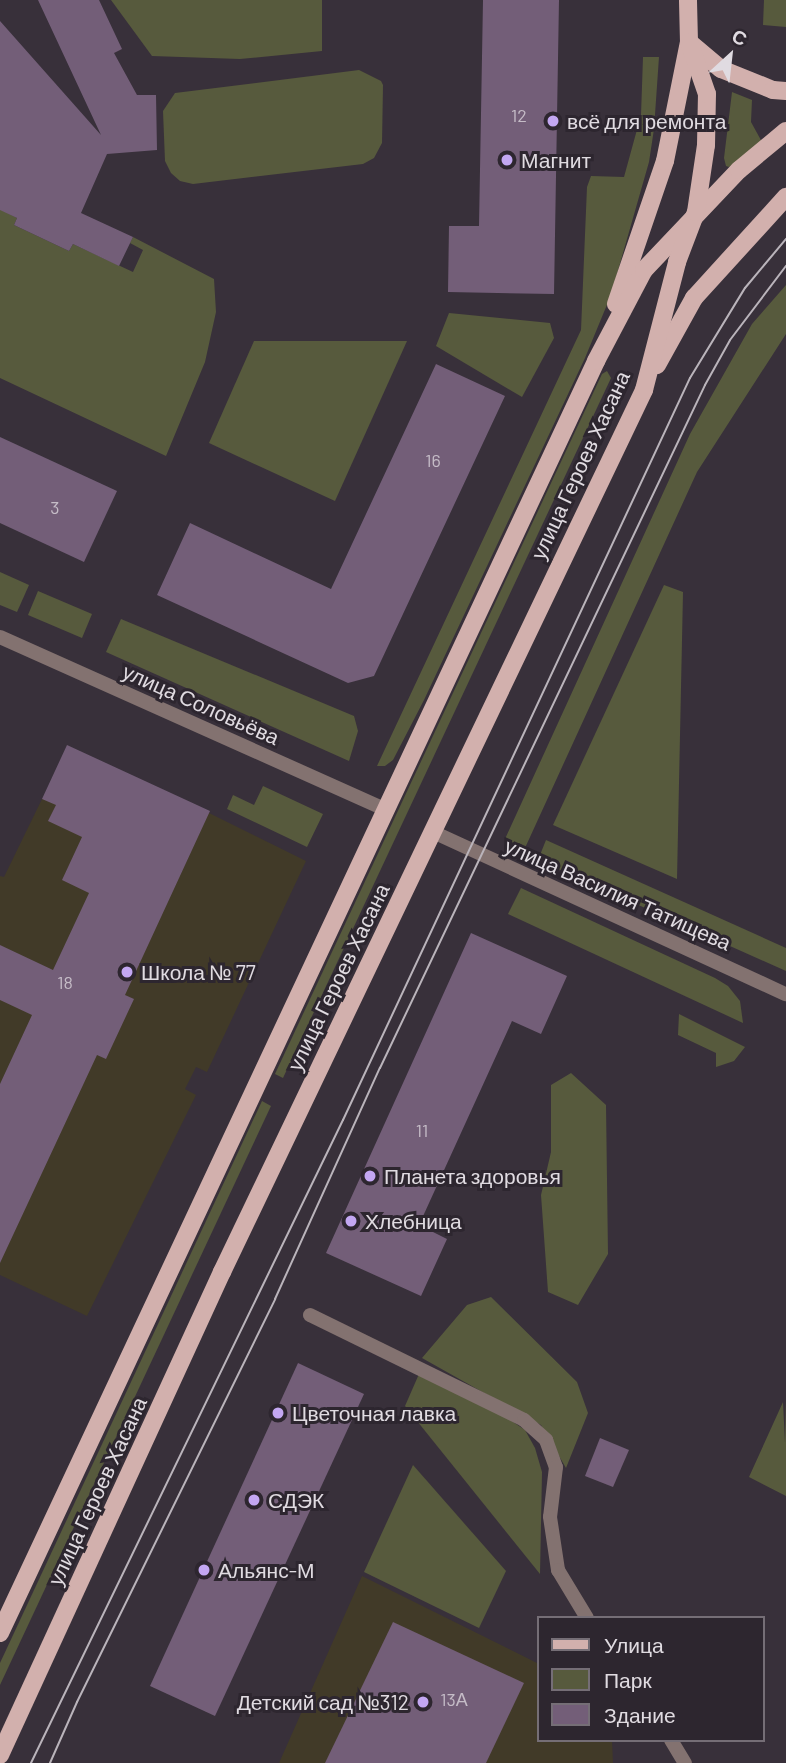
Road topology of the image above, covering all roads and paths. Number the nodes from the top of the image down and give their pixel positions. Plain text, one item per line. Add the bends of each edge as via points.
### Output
1 (688, 0) edge
2 (689, 42) junction
3 (786, 91) edge
4 (786, 131) edge
5 (786, 197) edge
6 (696, 212) junction
7 (596, 360) junction
8 (644, 390) junction
9 (0, 637) edge
10 (385, 809) junction
11 (433, 832) junction
12 (786, 994) edge
13 (310, 1315) dead end
14 (586, 1616) edge
15 (0, 1633) edge
16 (672, 1742) edge
17 (0, 1755) edge
18 (685, 1763) edge

1 - 2 main road, улица Героев Хасана
2 - 3 main road via 721,69
2 - 6 main road, улица Героев Хасана via 707,94 706,145
2 - 7 main road, улица Героев Хасана via 665,161
4 - 6 main road
5 - 8 main road via 694,298
6 - 7 main road, улица Героев Хасана via 644,270
6 - 8 main road, улица Героев Хасана via 677,262
7 - 10 main road, улица Героев Хасана
8 - 11 main road, улица Героев Хасана
9 - 10 street, улица Соловьёва
10 - 15 main road, улица Героев Хасана
11 - 12 street, улица Василия Татищева
11 - 17 main road, улица Героев Хасана via 222,1272
13 - 14 street via 524,1420 546,1440 556,1467 550,1517 558,1570
16 - 18 street

